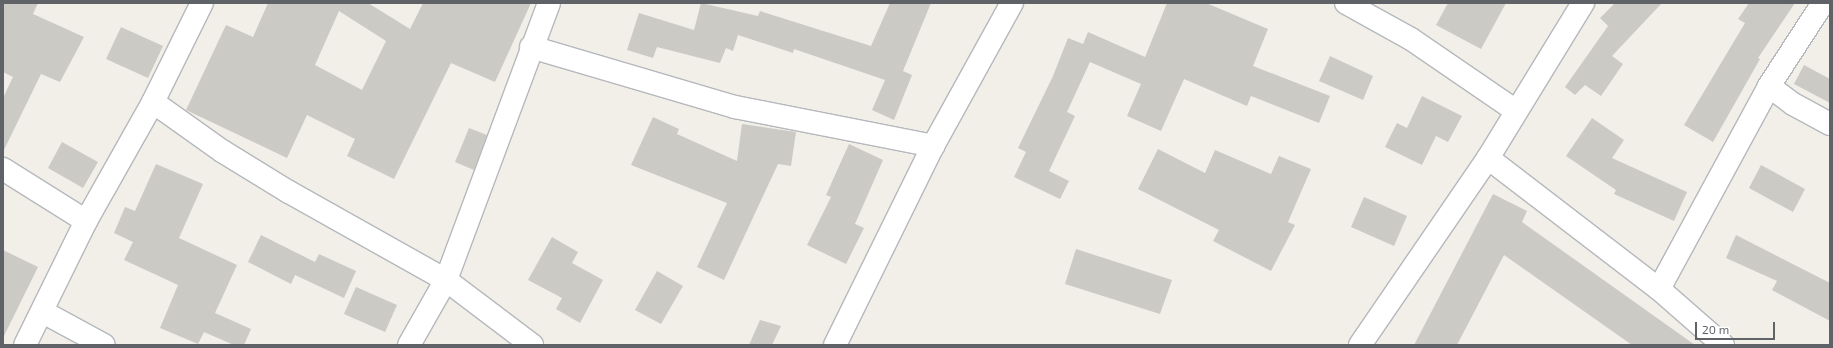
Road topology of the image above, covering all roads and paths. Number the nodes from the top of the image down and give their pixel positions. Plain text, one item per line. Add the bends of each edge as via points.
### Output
1 (549, 3) edge
2 (1012, 3) edge
3 (1346, 3) edge
4 (1583, 3) edge
5 (1823, 3) edge
6 (198, 4) edge
7 (531, 47) junction
8 (1769, 86) junction
9 (153, 102) junction
10 (1516, 111) junction
11 (1830, 124) edge
12 (933, 146) junction
13 (1488, 158) junction
14 (3, 169) edge
15 (86, 221) junction
16 (446, 280) junction
17 (1659, 289) junction
18 (43, 312) junction
19 (25, 345) edge
20 (104, 345) edge
21 (409, 345) edge
22 (532, 345) edge
23 (834, 345) edge
24 (1360, 345) edge
25 (1723, 345) edge

1 - 7 street
2 - 12 street
3 - 10 street via 1411,39
4 - 10 street
5 - 8 street
6 - 9 street
7 - 12 street via 734,108
7 - 16 street
8 - 11 street via 1793,104
8 - 17 street
9 - 15 street
9 - 16 street via 222,151 289,192
10 - 13 street
12 - 23 street
13 - 17 street
13 - 24 street
14 - 15 street
15 - 18 street
16 - 21 street
16 - 22 street
17 - 25 street
18 - 19 street
18 - 20 street

